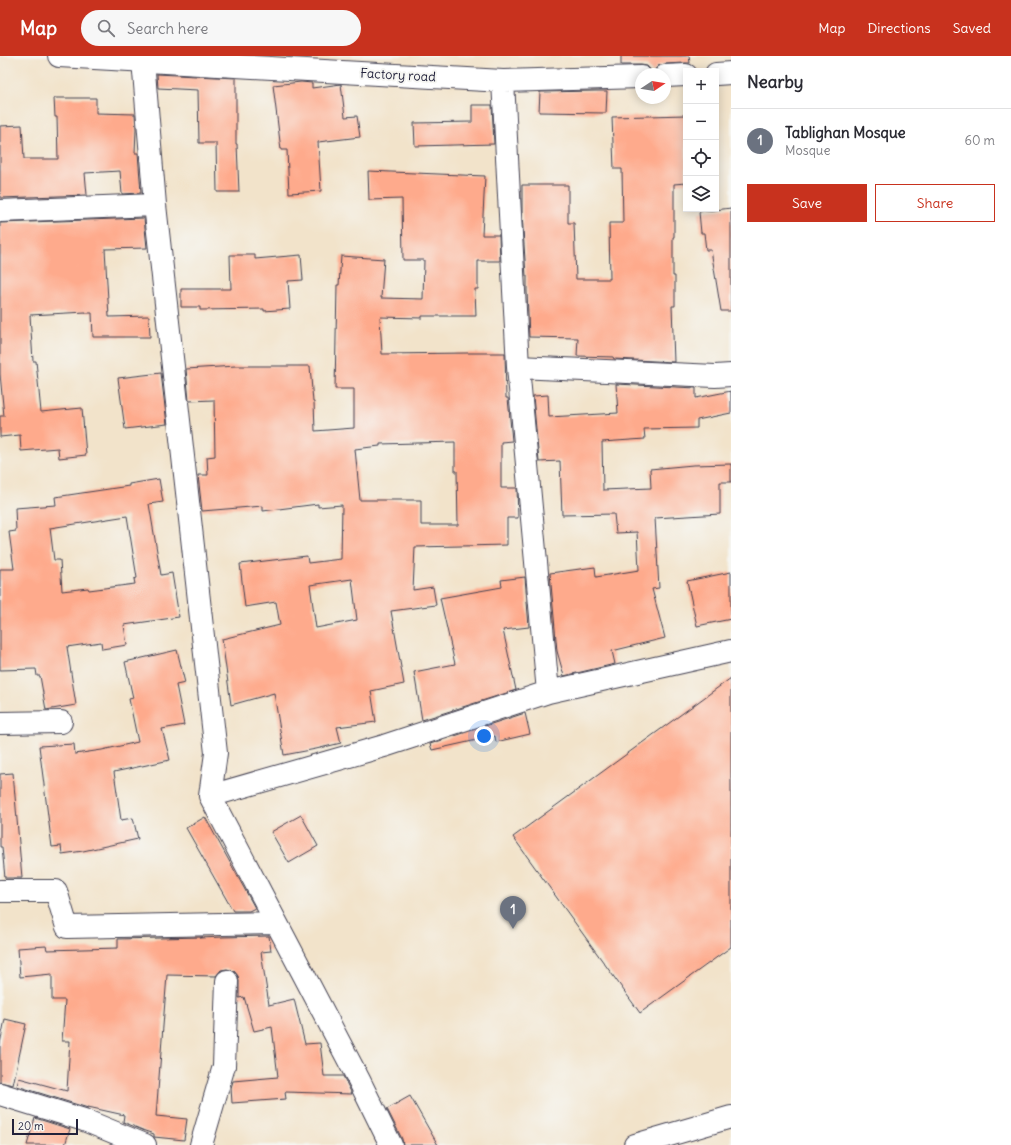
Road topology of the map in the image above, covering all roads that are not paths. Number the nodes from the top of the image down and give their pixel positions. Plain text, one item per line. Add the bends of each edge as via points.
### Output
1 (59, 56) edge
2 (143, 60) junction
3 (731, 73) edge
4 (719, 74) edge
5 (683, 75) edge
6 (635, 76) edge
7 (671, 76) edge
8 (503, 81) junction
9 (155, 205) junction
10 (0, 212) edge
11 (518, 367) junction
12 (731, 375) edge
13 (731, 651) edge
14 (548, 692) junction
15 (61, 722) dead end
16 (0, 723) edge
17 (210, 796) junction
18 (0, 890) edge
19 (276, 923) junction
20 (227, 981) dead end
21 (0, 1094) edge
22 (731, 1117) edge
23 (145, 1145) edge
24 (201, 1145) edge
25 (391, 1145) edge
26 (635, 1145) edge

1 - 2 street, Factory road
2 - 8 street, Factory road
2 - 9 street
3 - 4 street
5 - 7 street
6 - 8 street, Factory road
8 - 11 street
9 - 10 street
9 - 17 street via 216,753
11 - 12 street
11 - 14 street
13 - 14 street
14 - 17 street via 384,746
15 - 16 street
17 - 19 street
18 - 19 street via 56,891 67,927
19 - 25 street
20 - 24 street via 224,1066
21 - 23 street via 84,1120
22 - 26 street

